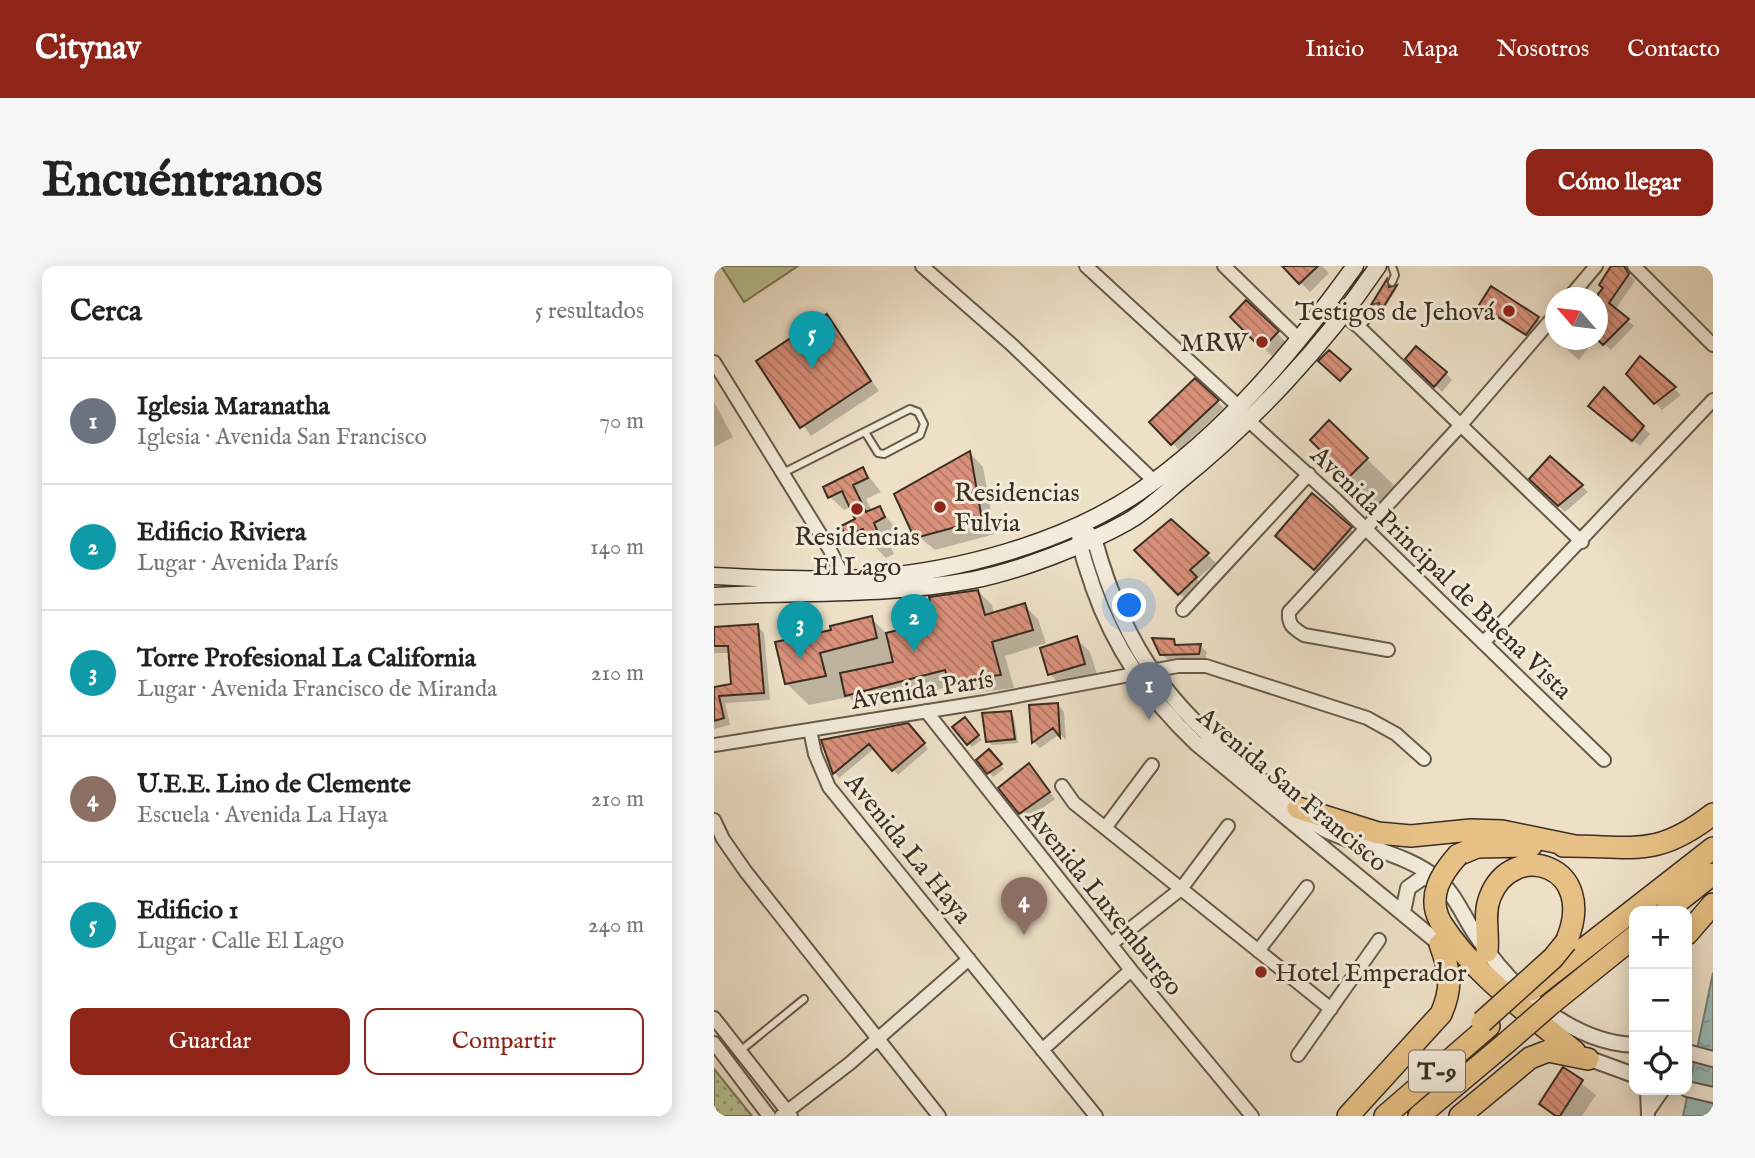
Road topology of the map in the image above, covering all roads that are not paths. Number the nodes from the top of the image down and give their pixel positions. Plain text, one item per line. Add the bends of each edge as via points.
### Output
1 (922, 266) edge
2 (1086, 266) edge
3 (1354, 266) edge
4 (1378, 266) edge
5 (1392, 266) edge
6 (1596, 266) edge
7 (1634, 266) edge
8 (1226, 267) edge
9 (1392, 282) dead end
10 (1578, 287) edge
11 (1328, 303) junction
12 (1376, 308) dead end
13 (1342, 314) junction
14 (1371, 315) junction
15 (1545, 327) edge
16 (1360, 328) junction
17 (1299, 339) junction
18 (1713, 345) edge
19 (714, 362) edge
20 (1713, 400) edge
21 (1701, 412) junction
22 (1243, 413) junction
23 (1713, 419) edge
24 (1460, 427) junction
25 (865, 432) junction
26 (783, 473) junction
27 (1309, 474) junction
28 (1154, 481) junction
29 (1078, 523) junction
30 (1366, 529) junction
31 (1087, 541) junction
32 (1582, 542) junction
33 (714, 576) edge
34 (844, 578) junction
35 (714, 596) edge
36 (1182, 610) dead end
37 (1483, 643) junction
38 (1388, 650) dead end
39 (1143, 673) junction
40 (926, 711) junction
41 (810, 730) junction
42 (714, 745) edge
43 (1424, 759) dead end
44 (1604, 760) dead end
45 (1152, 765) dead end
46 (1062, 786) dead end
47 (1298, 808) junction
48 (1713, 814) edge
49 (714, 820) edge
50 (1228, 826) dead end
51 (1105, 828) junction
52 (1575, 846) junction
53 (1713, 848) edge
54 (1713, 874) edge
55 (1438, 879) junction
56 (1307, 887) dead end
57 (1181, 889) junction
58 (1713, 904) edge
59 (1672, 906) edge
60 (1403, 912) junction
61 (1692, 928) edge
62 (1379, 940) dead end
63 (1629, 941) edge
64 (1111, 944) junction
65 (1440, 944) junction
66 (1258, 951) junction
67 (1487, 951) junction
68 (969, 959) junction
69 (1131, 970) junction
70 (804, 999) dead end
71 (1331, 1009) junction
72 (714, 1018) edge
73 (1485, 1024) junction
74 (879, 1038) junction
75 (714, 1043) edge
76 (1629, 1044) edge
77 (1042, 1050) junction
78 (740, 1051) junction
79 (1692, 1053) edge
80 (1298, 1055) dead end
81 (1582, 1056) junction
82 (1713, 1059) edge
83 (1629, 1073) edge
84 (1692, 1090) edge
85 (1647, 1095) edge
86 (1660, 1095) edge
87 (1713, 1095) edge
88 (1648, 1113) edge
89 (787, 1114) edge
90 (769, 1116) edge
91 (939, 1116) edge
92 (1096, 1116) edge
93 (1252, 1116) edge
94 (1348, 1116) edge
95 (1385, 1116) edge
96 (1419, 1116) edge
97 (1460, 1116) edge

1 - 28 street
2 - 22 street, Avenida Principal de Buena Vista
3 - 11 main road
4 - 13 main road
5 - 9 lane
6 - 10 street
7 - 18 street
8 - 17 street
11 - 13 street
11 - 17 main road
12 - 14 lane
13 - 14 lane
13 - 16 street
13 - 22 main road
14 - 16 lane
15 - 24 street
16 - 24 street
17 - 22 main road
19 - 26 street
20 - 21 street
21 - 23 street
21 - 32 street
22 - 27 street, Avenida Principal de Buena Vista
22 - 28 main road
22 - 31 main road via 1199,466 1128,521
24 - 30 street
24 - 32 street
25 - 25 lane via 910,409 918,412 924,424 920,435 884,454 878,453
25 - 26 lane
26 - 34 street
27 - 30 street, Avenida Principal de Buena Vista
27 - 36 street
28 - 29 main road
29 - 31 street, Avenida San Francisco
29 - 34 main road via 1031,545 986,558 910,573
30 - 37 street, Avenida Principal de Buena Vista
30 - 38 street via 1289,611 1288,621 1304,635
31 - 35 main road via 964,581 867,591
31 - 39 street, Avenida San Francisco via 1112,636
32 - 37 street
33 - 34 main road
37 - 44 street, Avenida Principal de Buena Vista
39 - 40 street, Avenida París
39 - 43 street, Avenida París via 1206,666 1367,718 1396,734
39 - 47 street, Avenida San Francisco via 1198,727
39 - 60 street, Avenida San Francisco via 1164,711 1196,743
40 - 41 street, Avenida París
40 - 64 street, Avenida Luxemburgo
41 - 42 street, Avenida París
41 - 68 street, Avenida La Haya via 829,787
45 - 51 street
46 - 51 street via 1074,803
47 - 52 highway via 1378,833 1411,836 1502,831
47 - 55 street, Avenida San Francisco via 1331,832
48 - 52 highway via 1691,831 1659,845 1631,850
49 - 74 street via 747,872
50 - 57 street
51 - 57 street
52 - 81 highway, bridge via 1477,847 1458,855 1434,897 1440,921 1452,940 1503,992
53 - 73 highway, T-9
54 - 59 highway
55 - 60 street via 1415,882 1404,895
55 - 67 street, Avenida San Francisco
56 - 66 street
57 - 64 street
57 - 66 street
58 - 61 highway
60 - 65 street, Avenida San Francisco
62 - 71 street
63 - 96 highway, T-9, bridge
64 - 69 street, Avenida Luxemburgo
65 - 81 street, Avenida San Francisco via 1489,992 1543,1035
65 - 94 highway via 1451,974 1441,1014
66 - 71 street
67 - 73 highway, bridge via 1490,895 1506,875 1531,865 1556,872 1573,894 1575,915 1566,942
67 - 76 street, Avenida San Francisco via 1556,1018 1597,1037
68 - 74 street
68 - 77 street, Avenida La Haya
69 - 77 street
69 - 93 street, Avenida Luxemburgo
70 - 78 lane
71 - 80 street
72 - 78 street
73 - 95 highway, T-9
74 - 89 street
74 - 91 street
75 - 90 street
77 - 92 street, Avenida La Haya
78 - 89 street
79 - 82 street
81 - 83 street, Avenida San Francisco
81 - 97 highway via 1548,1051 1530,1058
84 - 87 street
85 - 88 street
86 - 88 street

